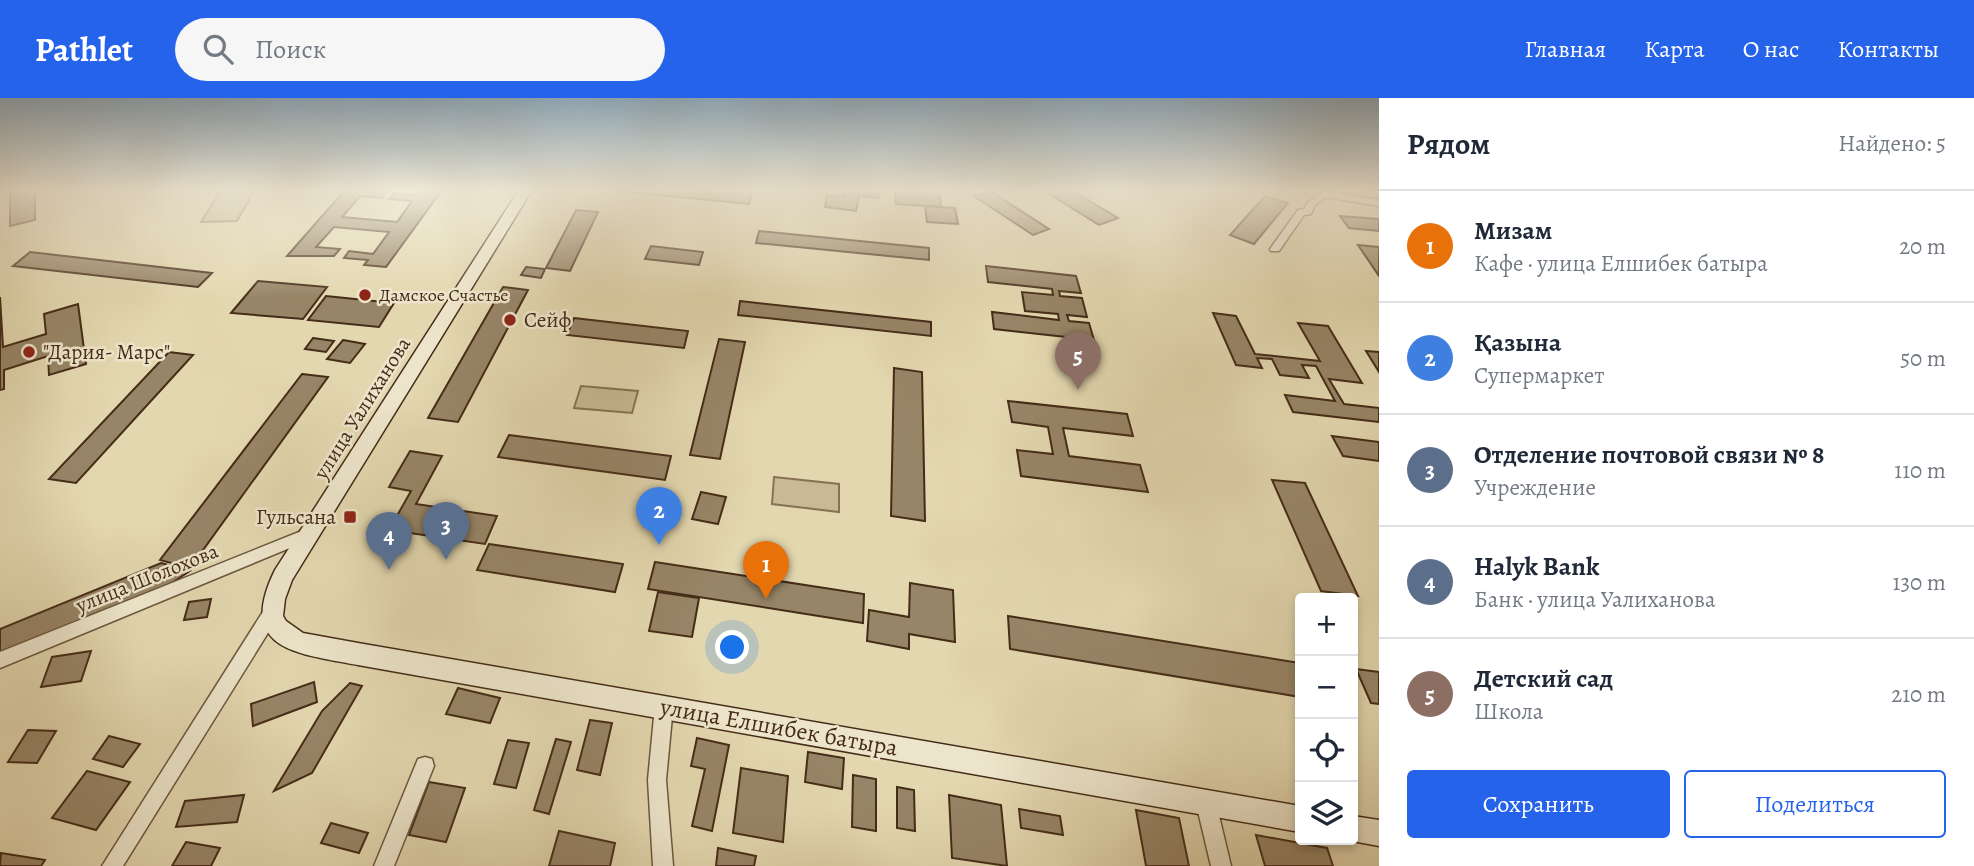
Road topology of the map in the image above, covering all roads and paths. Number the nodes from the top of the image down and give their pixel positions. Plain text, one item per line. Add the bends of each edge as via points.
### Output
1 (503, 226) edge
2 (1291, 226) edge
3 (1275, 249) dead end
4 (309, 534) junction
5 (270, 615) junction
6 (0, 660) edge
7 (664, 706) junction
8 (425, 766) dead end
9 (1206, 803) junction
10 (1295, 818) edge
11 (1358, 830) edge
12 (1379, 833) edge
13 (112, 866) edge
14 (384, 866) edge
15 (663, 866) edge
16 (1221, 866) edge

1 - 4 main road, улица Уалиханова
2 - 3 street
4 - 5 main road, улица Уалиханова via 272,597
4 - 6 street, улица Шолохова
5 - 7 main road, улица Елшибек батыра via 272,624 296,641
5 - 13 street, улица Уалиханова
7 - 9 main road, улица Елшибек батыра
7 - 15 street via 657,780
8 - 14 street
9 - 10 main road, улица Елшибек батыра
9 - 16 street
11 - 12 main road

